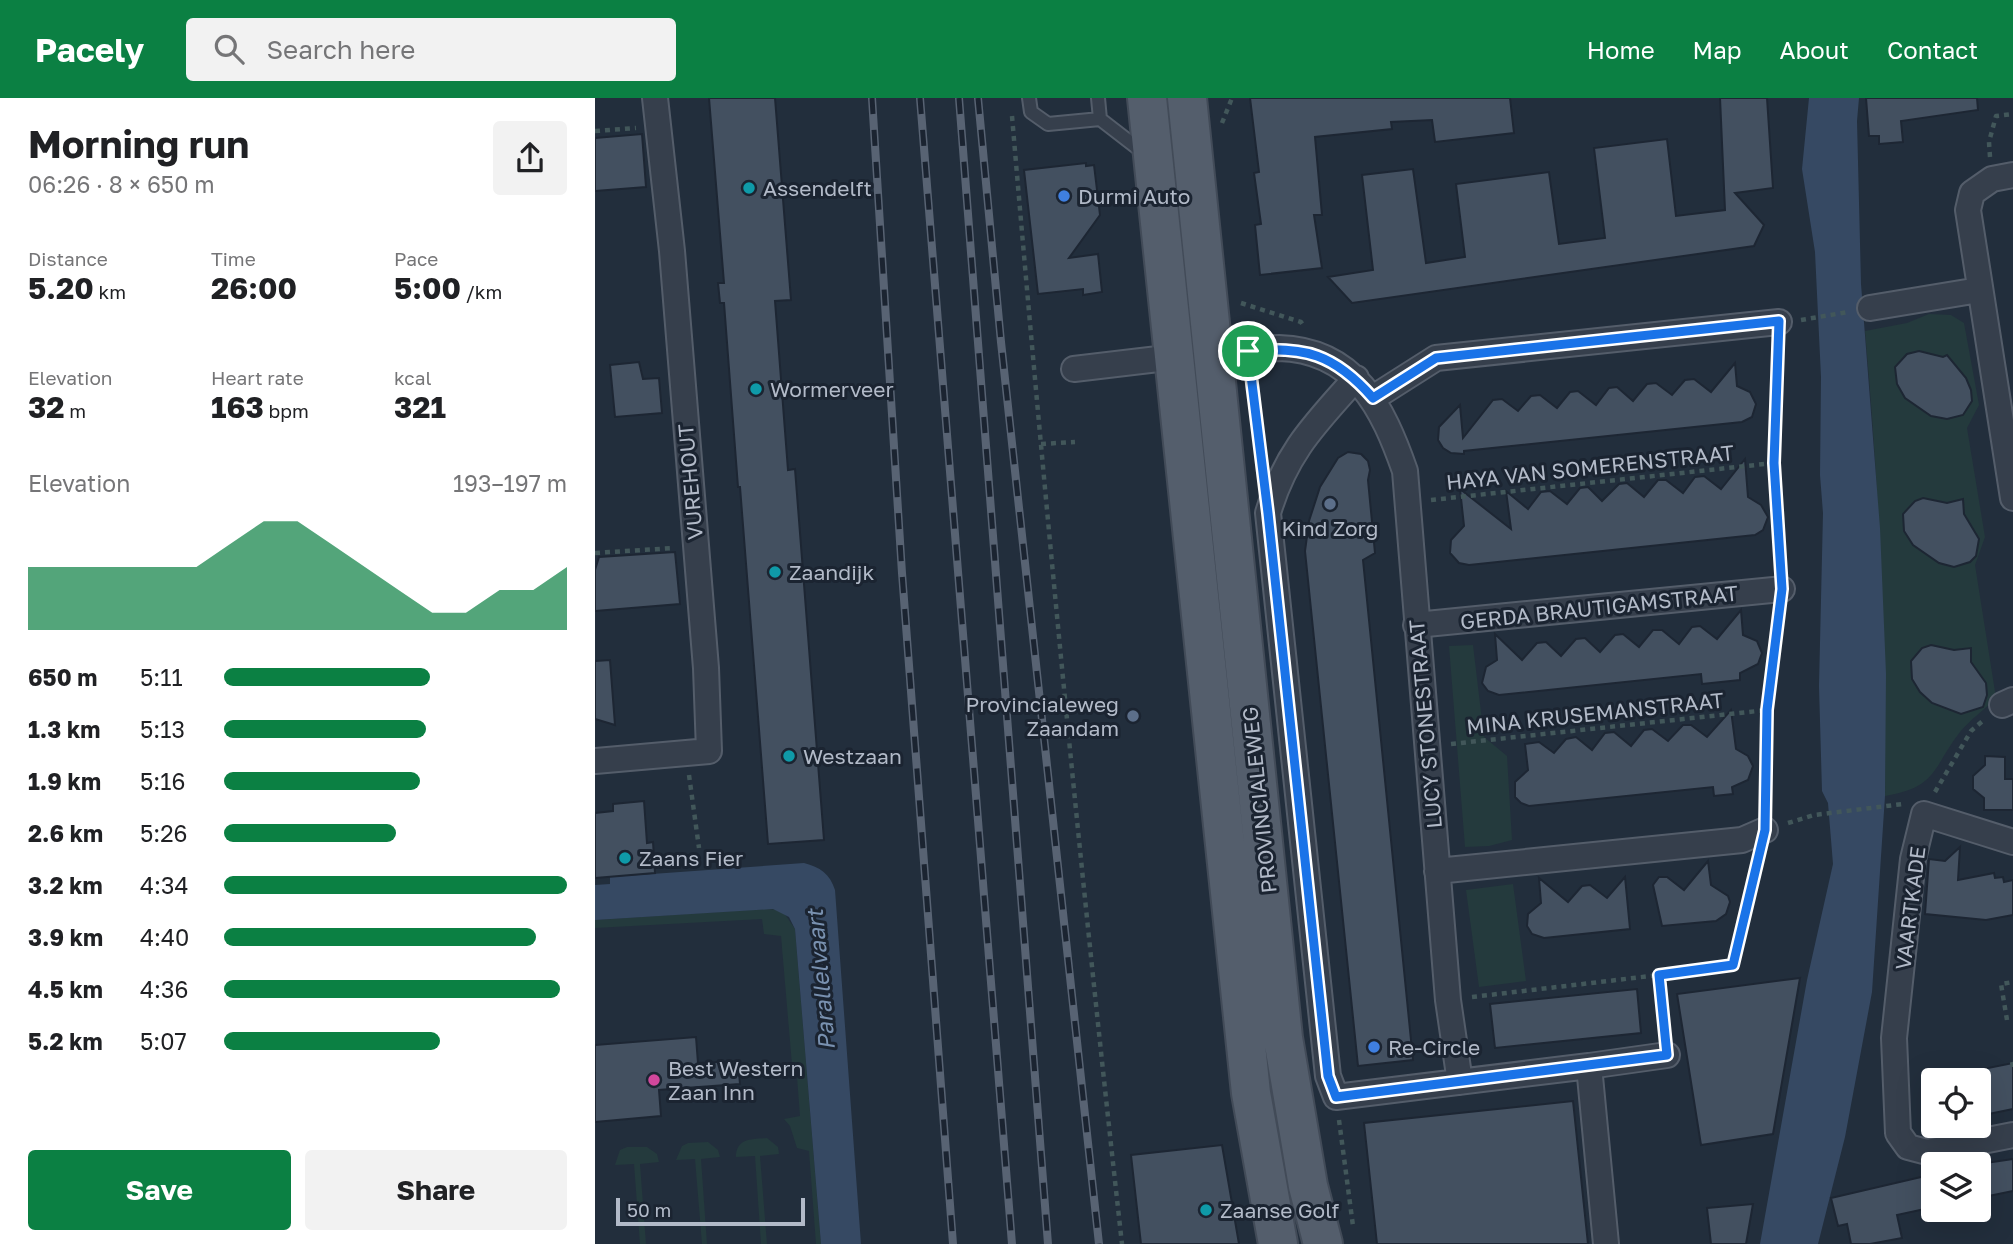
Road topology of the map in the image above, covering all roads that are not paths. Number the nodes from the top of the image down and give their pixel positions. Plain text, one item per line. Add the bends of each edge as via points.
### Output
1 (655, 98) edge
2 (1029, 98) edge
3 (1098, 98) edge
4 (1147, 98) edge
5 (1187, 98) edge
6 (1100, 119) junction
7 (1153, 161) junction
8 (2002, 177) edge
9 (1979, 290) junction
10 (1870, 308) road end
11 (1779, 321) road end
12 (1231, 352) junction
13 (1175, 357) junction
14 (1074, 369) dead end
15 (1356, 379) junction
16 (1373, 398) junction
17 (2013, 498) edge
18 (1782, 589) road end
19 (1416, 625) junction
20 (595, 761) edge
21 (1765, 830) road end
22 (2013, 842) edge
23 (1437, 871) junction
24 (1667, 1055) road end
25 (1589, 1066) junction
26 (1460, 1082) junction
27 (2013, 1135) edge
28 (1338, 1237) edge
29 (1278, 1244) edge
30 (1606, 1244) edge

1 - 20 street, VUREHOUT via 674,264 709,751
2 - 6 lane via 1031,112 1048,124
3 - 6 lane
4 - 7 main road, PROVINCIALEWEG
5 - 12 main road, PROVINCIALEWEG
6 - 7 lane
7 - 13 main road, PROVINCIALEWEG
8 - 9 street via 1972,193 1968,210
9 - 10 street
9 - 17 street
11 - 16 street via 1436,358
12 - 13 main road
12 - 15 street, LUCY STONESTRAAT via 1289,349 1324,356
12 - 28 main road, PROVINCIALEWEG via 1283,1038 1308,1186
13 - 14 street
13 - 29 main road, PROVINCIALEWEG via 1251,1093
15 - 16 street, LUCY STONESTRAAT
15 - 26 street, PROVINCIALEWEG via 1292,454 1268,513 1328,1076 1336,1097
16 - 19 street, LUCY STONESTRAAT via 1405,471
18 - 19 street, GERDA BRAUTIGAMSTRAAT
19 - 23 street, LUCY STONESTRAAT
21 - 23 street via 1742,840
22 - 27 street, VAARTKADE via 1914,809 1895,1038 1898,1133 1908,1147 1927,1152
23 - 26 street, LUCY STONESTRAAT
24 - 25 street
25 - 26 street
25 - 30 street

